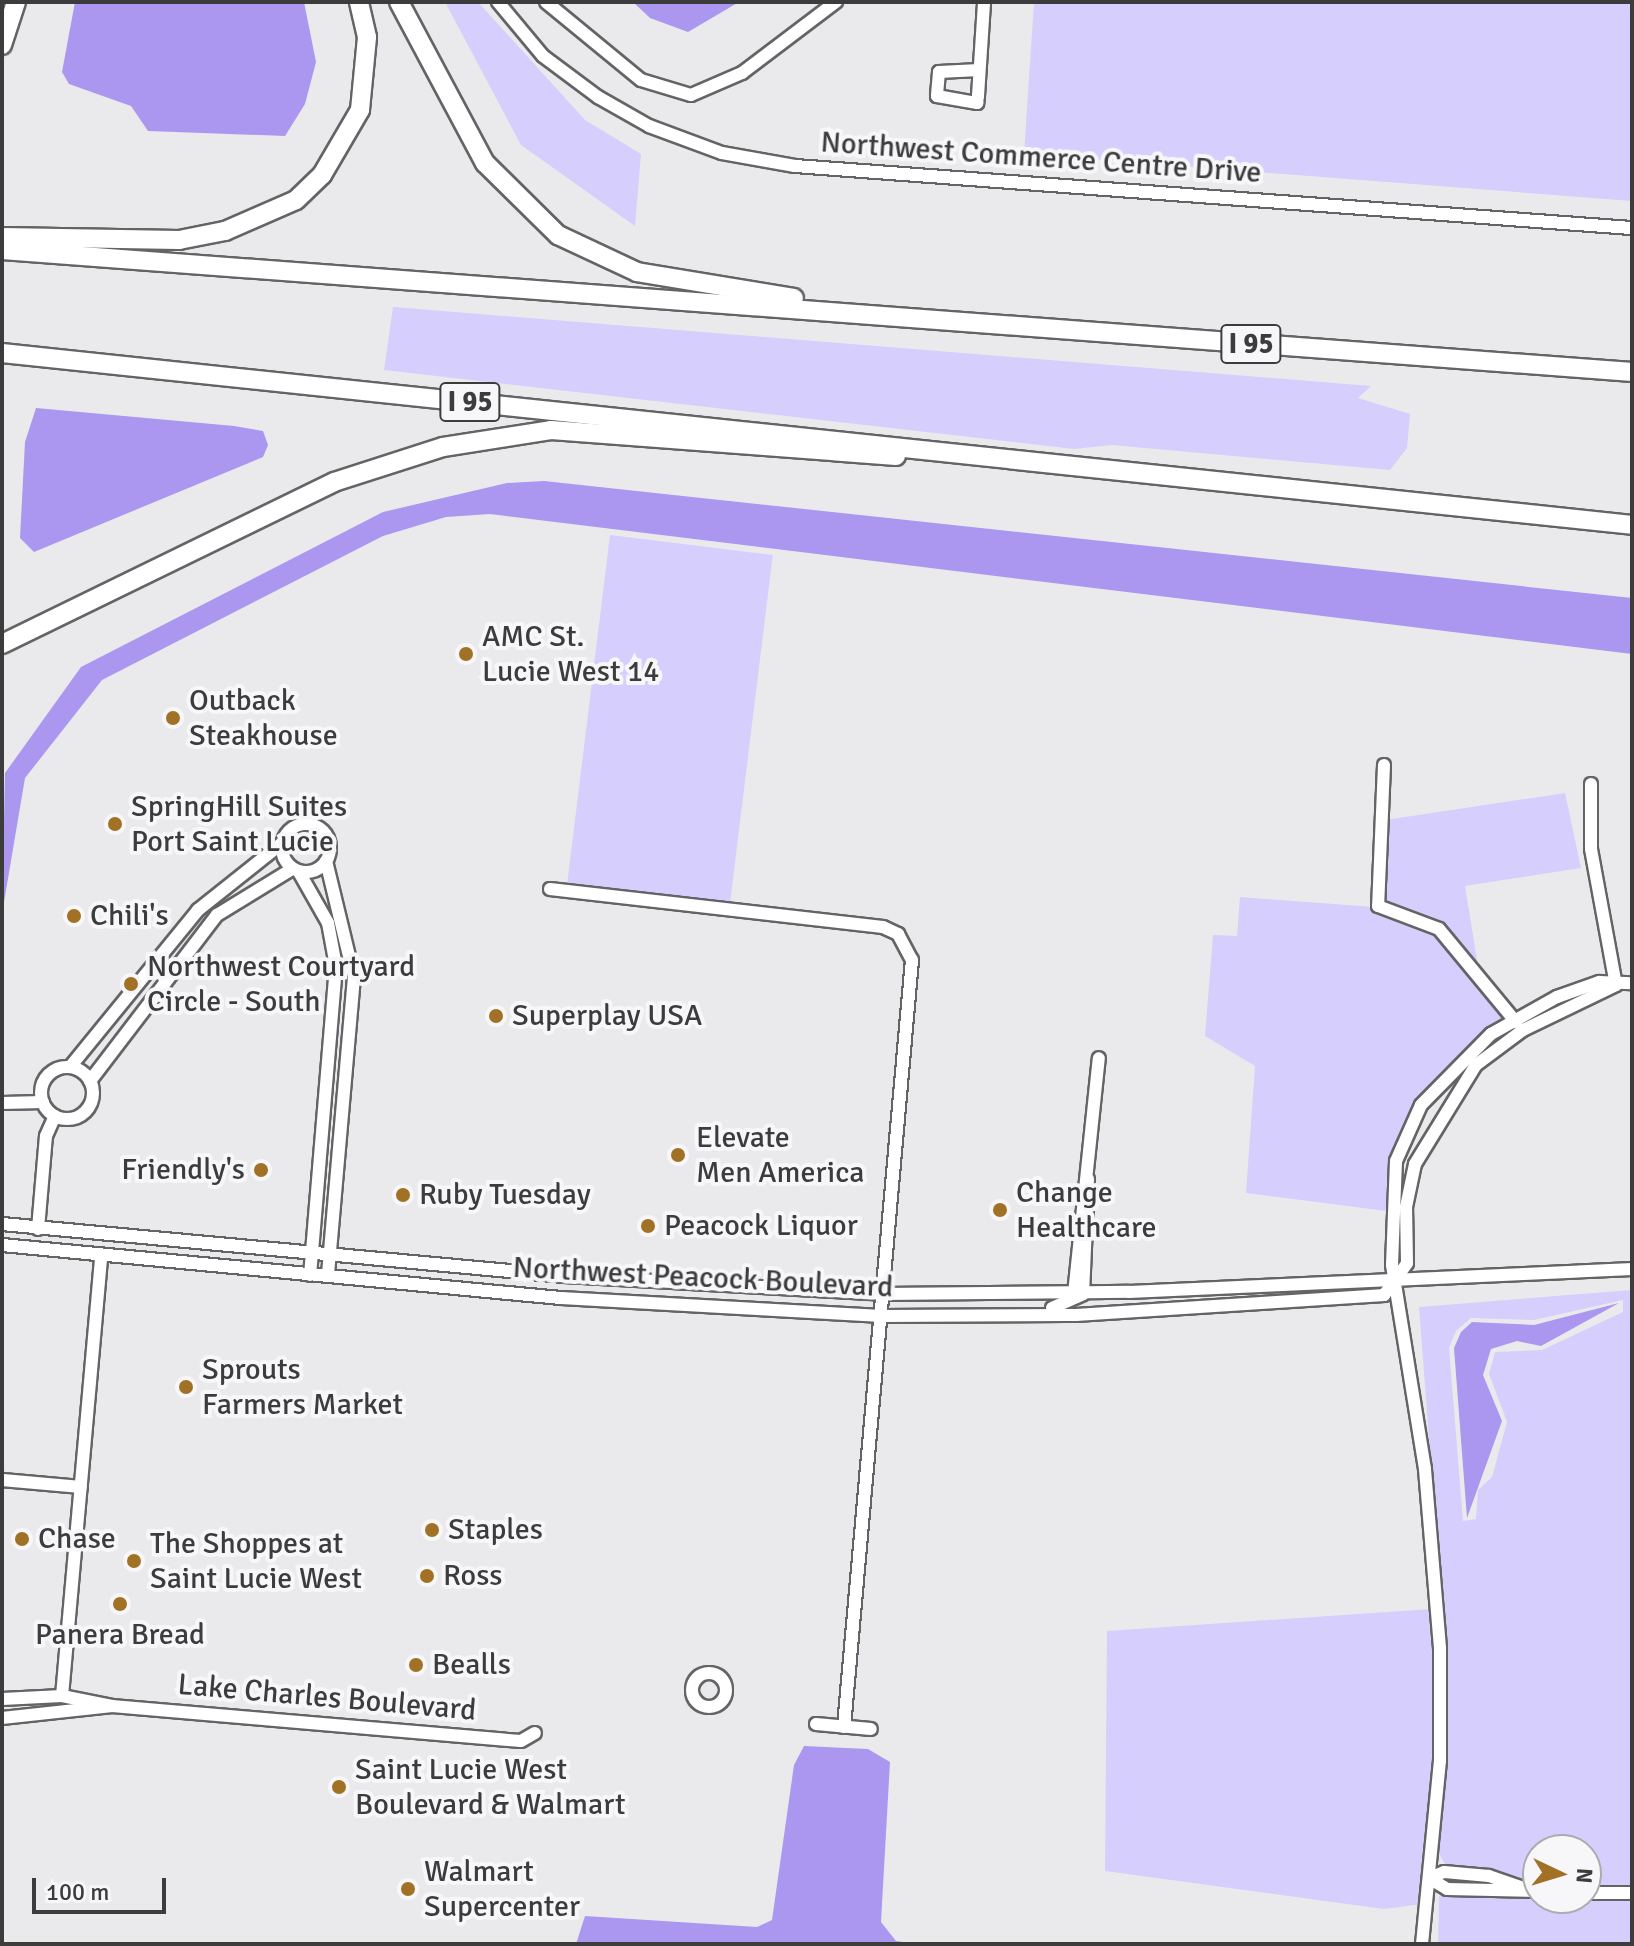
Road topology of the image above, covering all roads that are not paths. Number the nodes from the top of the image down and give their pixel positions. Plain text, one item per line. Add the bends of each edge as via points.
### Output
1 (16, 2) edge
2 (359, 2) edge
3 (399, 2) edge
4 (498, 2) edge
5 (546, 2) edge
6 (836, 2) edge
7 (984, 2) edge
8 (2, 45) edge
9 (979, 70) dead end
10 (1632, 228) edge
11 (2, 237) edge
12 (2, 250) edge
13 (870, 315) junction
14 (2, 353) edge
15 (1632, 372) edge
16 (938, 452) junction
17 (1632, 525) edge
18 (2, 644) edge
19 (1384, 765) dead end
20 (1591, 784) dead end
21 (281, 844) junction
22 (326, 861) junction
23 (296, 870) junction
24 (550, 889) dead end
25 (154, 966) junction
26 (168, 977) junction
27 (1632, 983) edge
28 (1616, 985) junction
29 (1514, 1018) junction
30 (1523, 1030) junction
31 (1099, 1058) dead end
32 (70, 1067) junction
33 (90, 1081) junction
34 (43, 1102) junction
35 (2, 1103) edge
36 (55, 1116) junction
37 (323, 1131) junction
38 (341, 1133) junction
39 (2, 1224) edge
40 (38, 1229) junction
41 (2, 1245) edge
42 (312, 1254) junction
43 (101, 1255) junction
44 (329, 1255) junction
45 (1632, 1269) edge
46 (310, 1275) junction
47 (328, 1276) junction
48 (1399, 1283) junction
49 (882, 1294) junction
50 (1079, 1294) junction
51 (981, 1315) junction
52 (881, 1316) junction
53 (2, 1480) edge
54 (81, 1487) junction
55 (62, 1696) junction
56 (2, 1699) edge
57 (112, 1706) junction
58 (2, 1718) edge
59 (816, 1724) dead end
60 (844, 1727) junction
61 (871, 1729) dead end
62 (535, 1733) dead end
63 (1429, 1878) junction
64 (1522, 1887) edge
65 (1602, 1893) edge
66 (1632, 1893) edge
67 (1422, 1944) edge

1 - 8 highway
2 - 11 highway via 367,37 360,110 322,175 296,200 266,217 179,240
3 - 13 highway via 485,163 558,235 648,275
4 - 10 street, Northwest Commerce Centre Drive via 543,56 598,97 649,126 722,153 795,166
5 - 6 street via 641,80 691,95 742,73
7 - 9 street
12 - 13 highway, I 95
13 - 15 highway, I 95
14 - 16 highway, I 95
16 - 17 highway, I 95
16 - 18 highway via 869,458 551,430 443,447 334,482
19 - 29 street via 1378,906 1439,929
20 - 28 street via 1591,849
21 - 22 street via 295,826 318,827 328,839
21 - 23 street
21 - 25 street via 212,897
22 - 23 street
22 - 38 street via 354,954
23 - 26 street via 230,903
23 - 37 street via 328,923 336,966
24 - 49 street via 860,923 898,934 912,976
25 - 26 street
25 - 32 street
26 - 33 street
27 - 28 street
28 - 29 street via 1599,982
28 - 30 street
29 - 30 street
29 - 48 street via 1421,1105 1396,1161 1391,1220
30 - 48 street via 1476,1065 1415,1164 1406,1207 1407,1263
31 - 50 street
32 - 33 street
32 - 34 street via 46,1077
33 - 36 street via 85,1111
34 - 35 street
34 - 36 street
36 - 40 street via 46,1136
37 - 38 street
37 - 42 street
38 - 44 street
39 - 40 street, Northwest Peacock Boulevard
40 - 42 street, Northwest Peacock Boulevard
41 - 43 street, Northwest Peacock Boulevard
42 - 44 street, Northwest Peacock Boulevard
42 - 46 street
43 - 46 street, Northwest Peacock Boulevard
43 - 54 street
44 - 47 street
44 - 49 street, Northwest Peacock Boulevard
45 - 48 street, Northwest Peacock Boulevard
46 - 47 street, Northwest Peacock Boulevard
47 - 52 street, Northwest Peacock Boulevard
48 - 50 street, Northwest Peacock Boulevard
48 - 51 street, Northwest Peacock Boulevard via 1384,1295 1236,1307
48 - 63 street via 1440,1648
49 - 50 street, Northwest Peacock Boulevard
49 - 52 street
50 - 51 street via 1066,1307
51 - 52 street, Northwest Peacock Boulevard
52 - 60 street
53 - 54 street
54 - 55 street
55 - 56 street
55 - 57 street
57 - 58 street
57 - 62 street, Lake Charles Boulevard via 521,1741
59 - 60 street
60 - 61 street
63 - 64 street via 1448,1872 1489,1876
63 - 67 street
65 - 66 street

